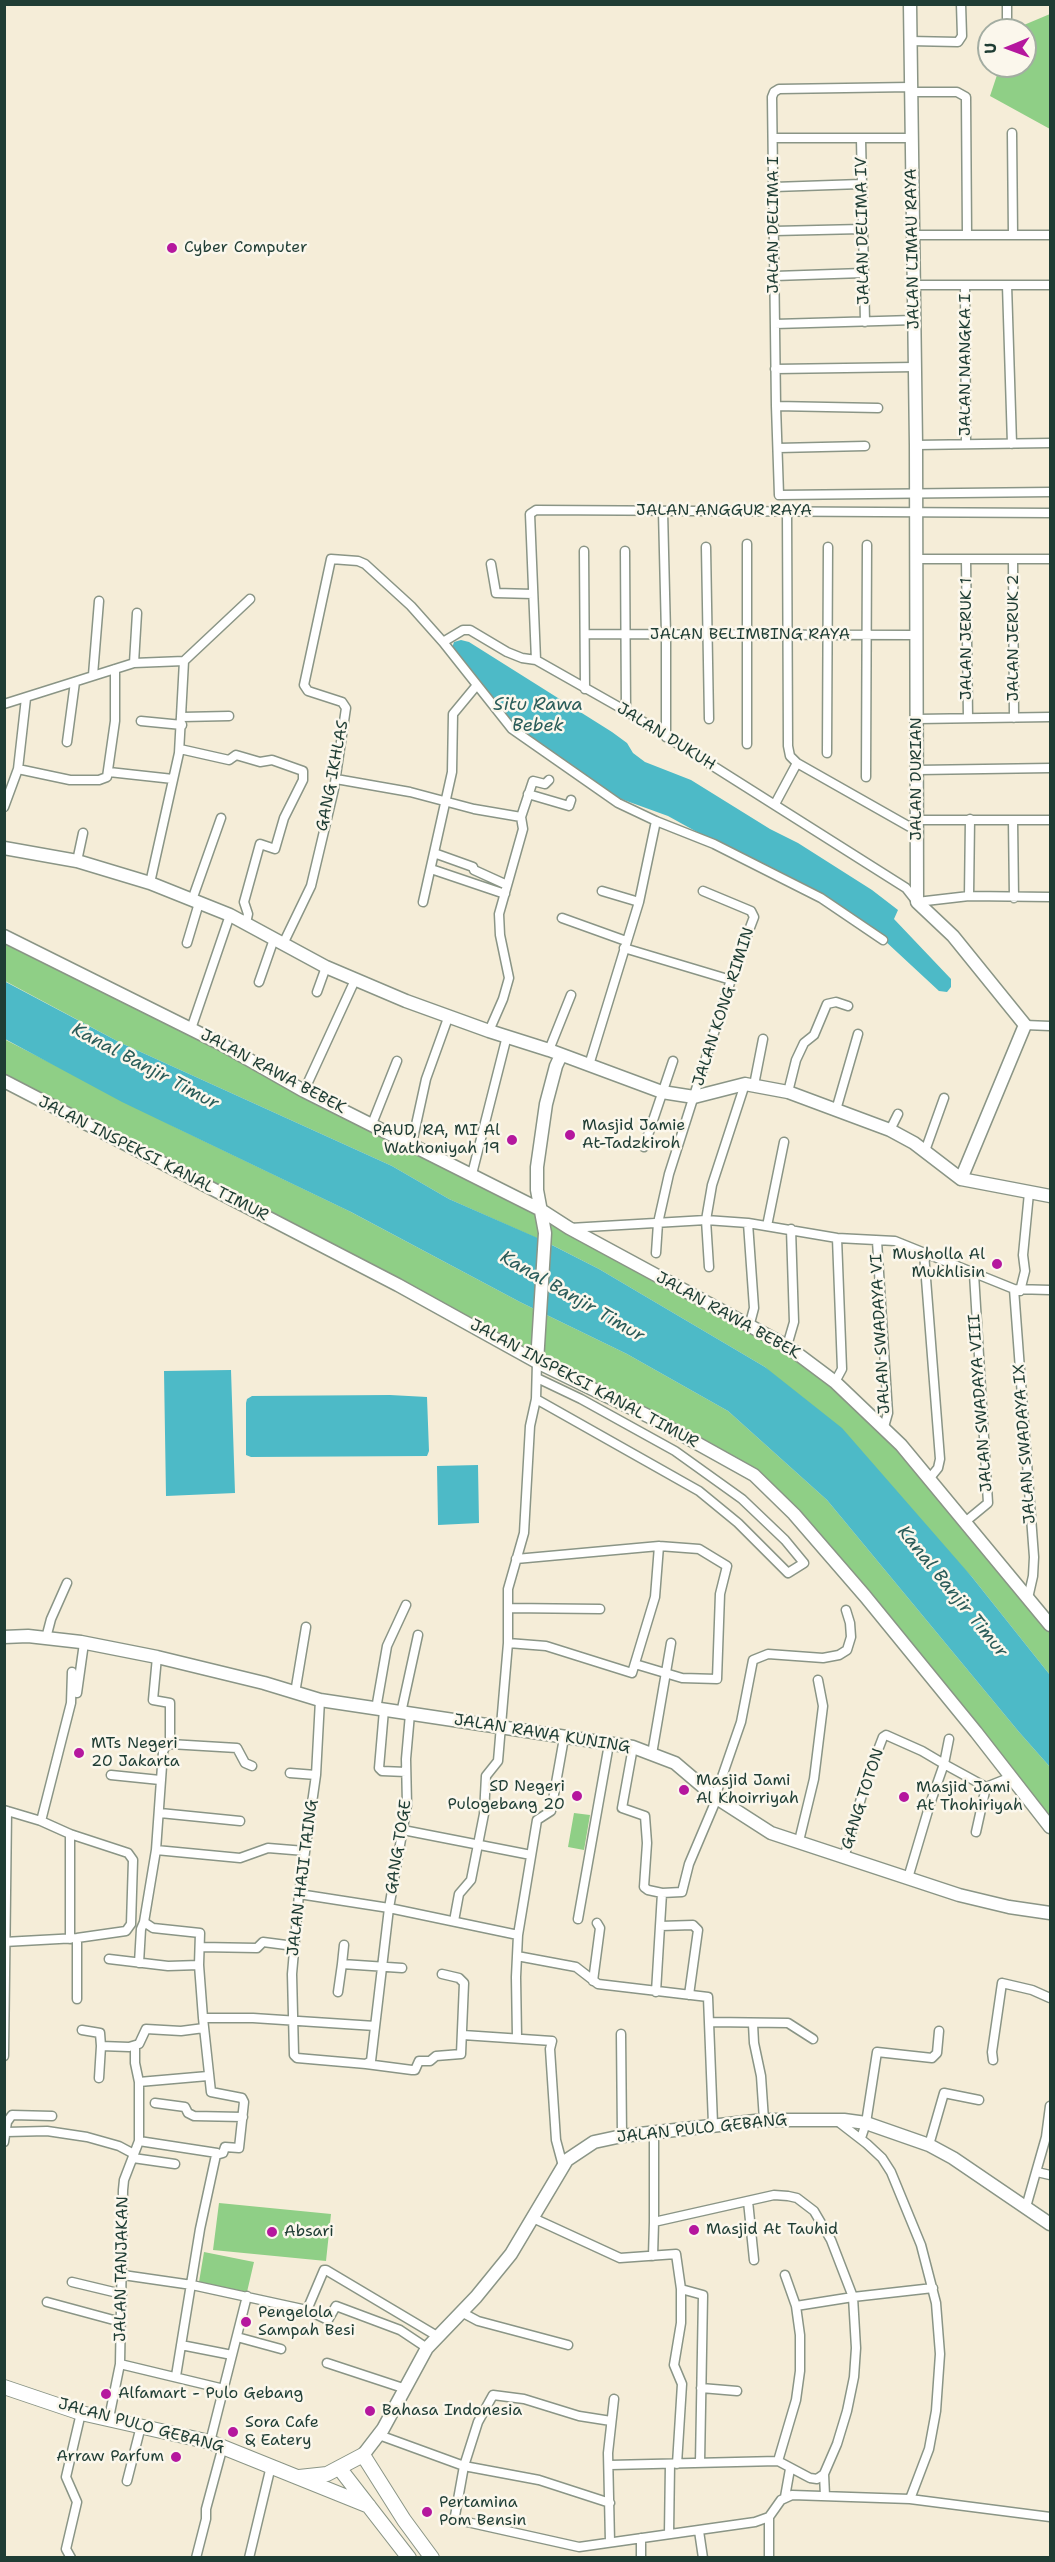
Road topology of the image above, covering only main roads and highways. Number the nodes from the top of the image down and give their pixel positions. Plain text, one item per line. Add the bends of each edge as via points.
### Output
1 (4, 2387) edge
2 (340, 2469) junction
3 (294, 2477) junction
4 (369, 2506) junction
5 (409, 2558) edge
6 (432, 2558) edge

1 - 3 main road, JALAN PULO GEBANG via 81,2413 217,2444
2 - 3 main road, JALAN PULO GEBANG
2 - 4 main road
2 - 6 main road, JALAN PULO GEBANG via 363,2455
3 - 4 main road
4 - 5 main road

